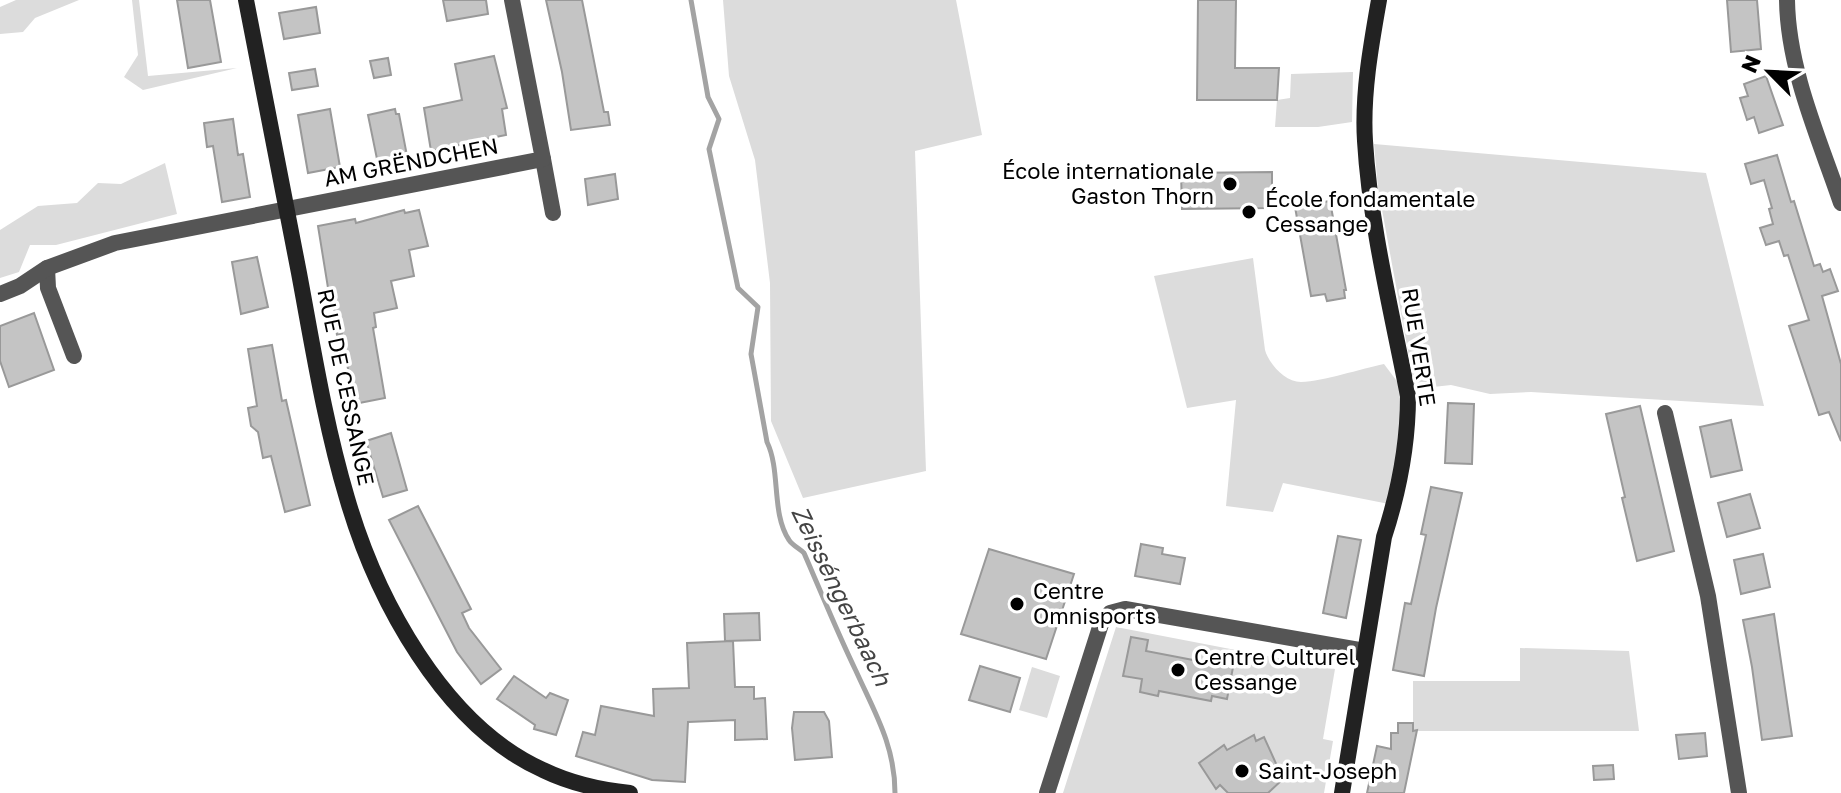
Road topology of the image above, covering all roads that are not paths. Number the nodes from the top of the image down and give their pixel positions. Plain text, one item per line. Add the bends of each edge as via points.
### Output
1 (246, 0) edge
2 (512, 0) edge
3 (1379, 0) edge
4 (1787, 0) edge
5 (543, 159) junction
6 (1841, 203) edge
7 (287, 209) junction
8 (553, 213) dead end
9 (47, 268) junction
10 (0, 294) edge
11 (74, 356) dead end
12 (1665, 413) dead end
13 (1365, 651) junction
14 (630, 793) edge
15 (1047, 793) edge
16 (1342, 793) edge
17 (1739, 793) edge

1 - 7 main road, RUE DE CESSANGE
2 - 5 street
3 - 13 main road, RUE VERTE via 1365,138 1408,422
4 - 6 street via 1797,72
5 - 7 street, AM GRËNDCHEN
5 - 8 street
7 - 9 street, AM GRËNDCHEN via 115,243
7 - 14 main road, RUE DE CESSANGE via 347,500 403,629 436,679 503,746 542,770
9 - 10 street, AM GRËNDCHEN
9 - 11 street via 48,288
12 - 17 street via 1708,596
13 - 15 street via 1125,609 1110,613 1101,624
13 - 16 main road, RUE VERTE

